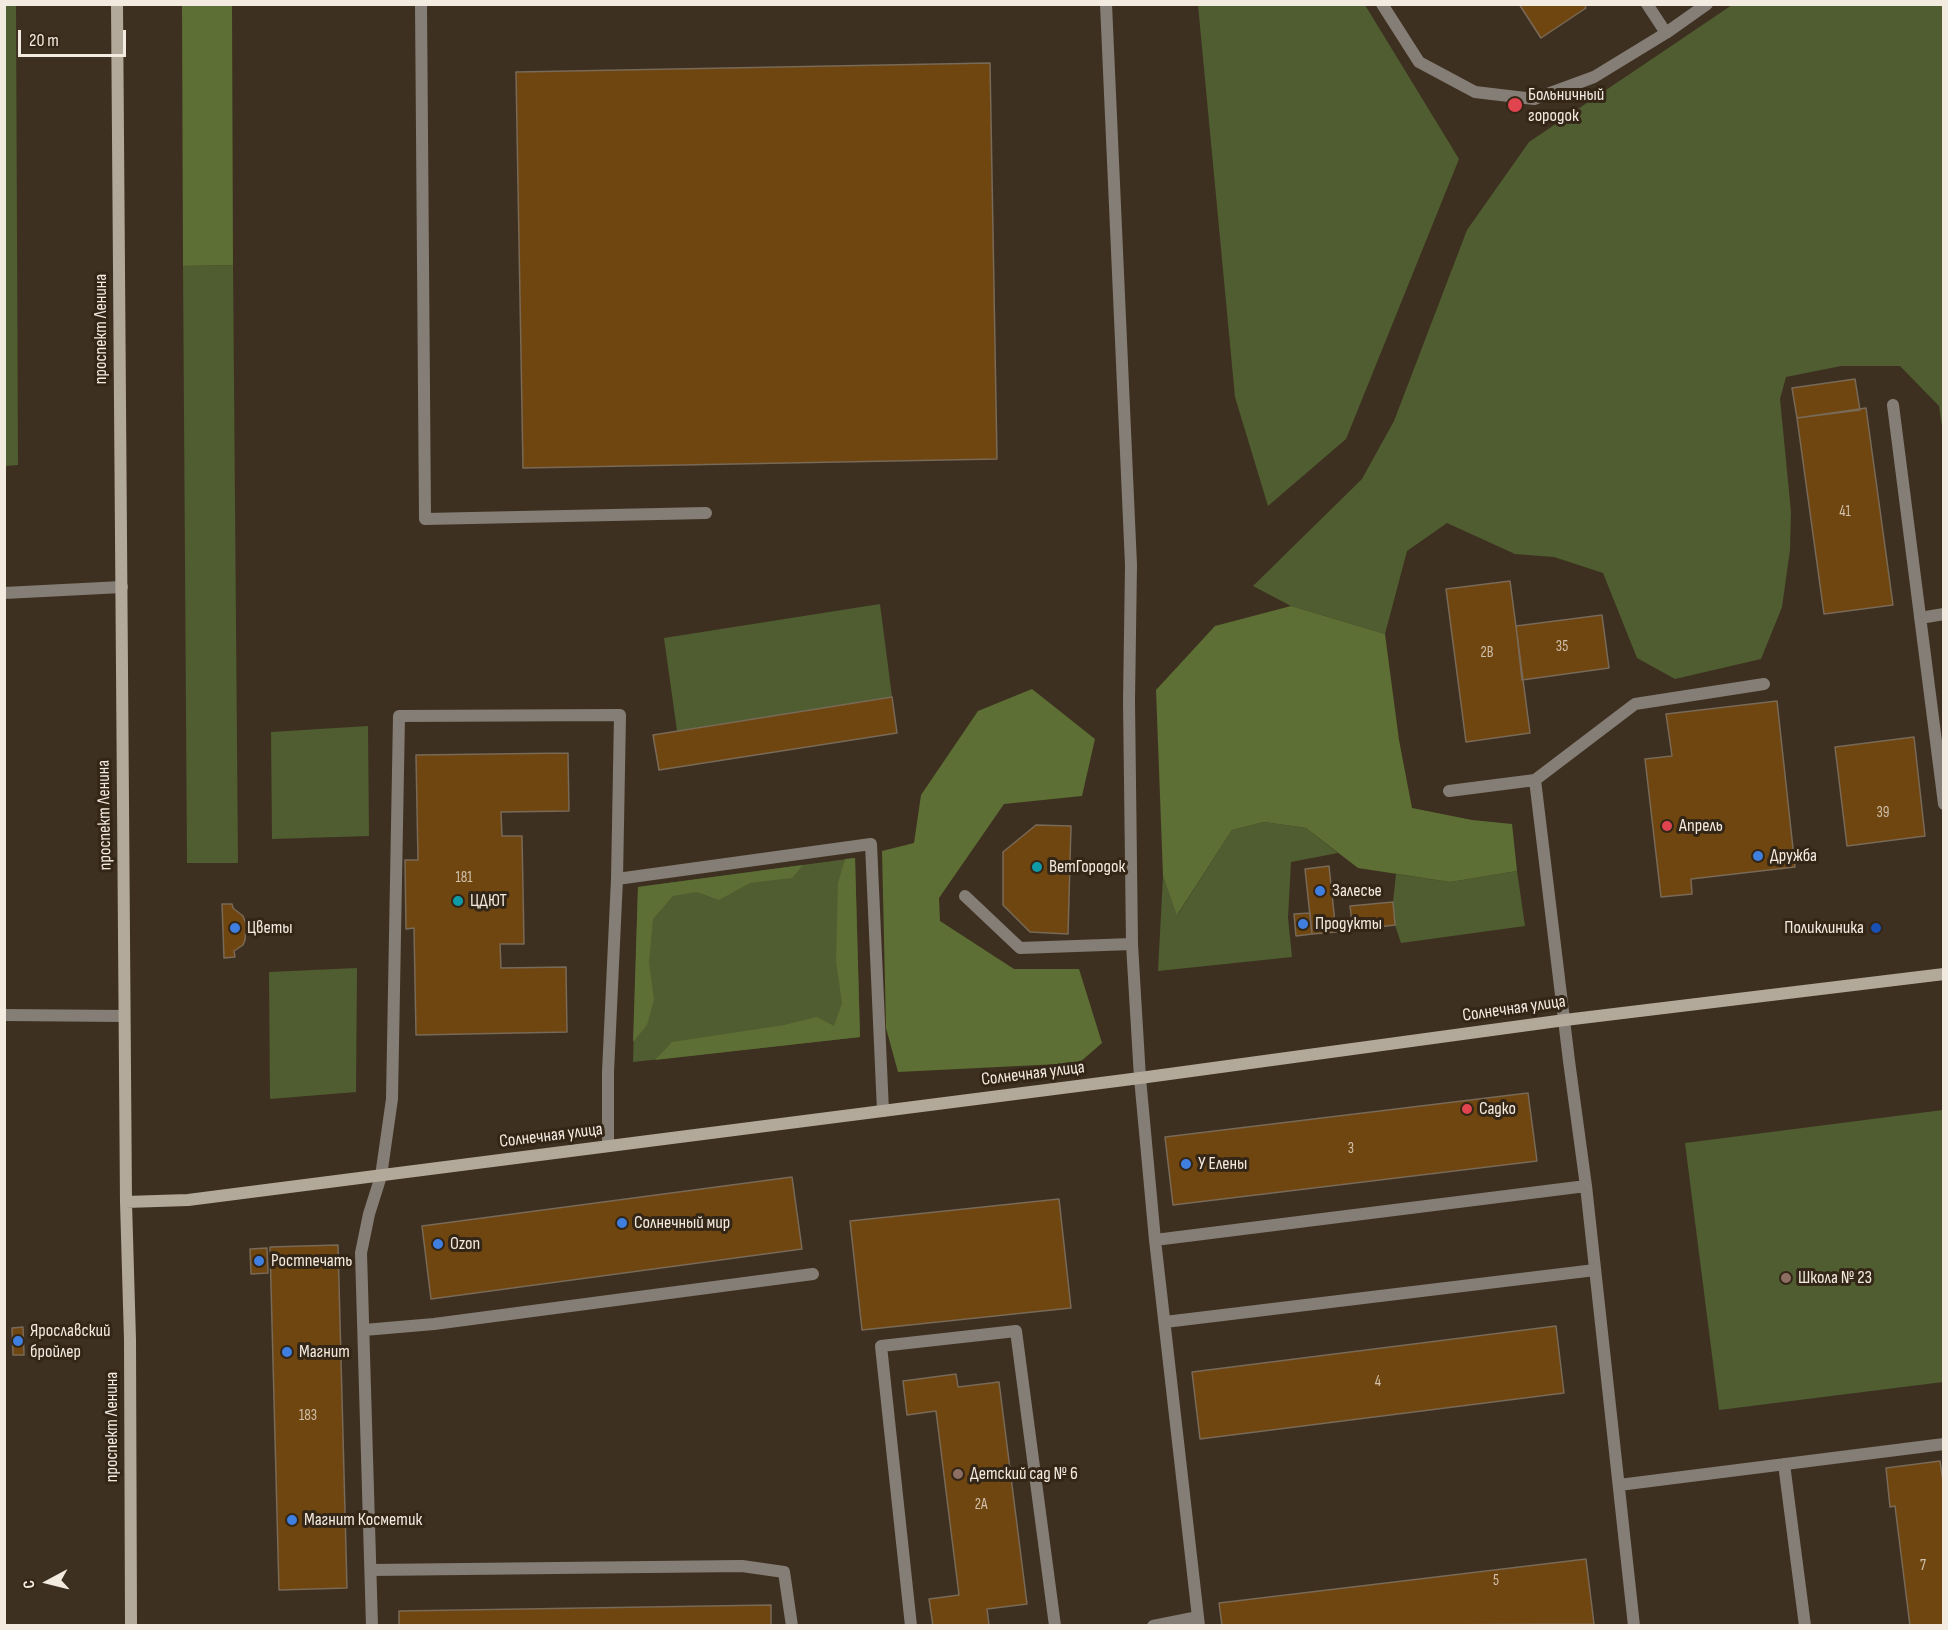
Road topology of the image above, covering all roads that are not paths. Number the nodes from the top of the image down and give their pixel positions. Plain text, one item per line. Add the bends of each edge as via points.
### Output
1 (117, 4) edge
2 (421, 4) edge
3 (1106, 4) edge
4 (1382, 4) edge
5 (1647, 4) edge
6 (1707, 4) edge
7 (1666, 33) junction
8 (1893, 405) dead end
9 (706, 513) dead end
10 (122, 586) junction
11 (4, 594) edge
12 (1944, 614) edge
13 (1920, 618) junction
14 (1764, 684) dead end
15 (1535, 780) junction
16 (1449, 791) dead end
17 (1944, 804) edge
18 (617, 879) junction
19 (965, 896) dead end
20 (1132, 944) junction
21 (1944, 974) edge
22 (4, 1015) edge
23 (124, 1016) junction
24 (1565, 1020) junction
25 (1140, 1078) junction
26 (883, 1111) junction
27 (608, 1146) junction
28 (381, 1176) junction
29 (1586, 1186) junction
30 (126, 1202) junction
31 (1155, 1240) junction
32 (1595, 1270) junction
33 (813, 1274) dead end
34 (1165, 1322) junction
35 (364, 1330) junction
36 (1944, 1444) edge
37 (1784, 1464) junction
38 (1620, 1485) junction
39 (370, 1570) junction
40 (1199, 1621) edge
41 (131, 1626) edge
42 (372, 1626) edge
43 (792, 1626) edge
44 (912, 1626) edge
45 (1055, 1626) edge
46 (1153, 1626) edge
47 (1634, 1626) edge
48 (1805, 1626) edge

1 - 10 street, проспект Ленина
2 - 9 lane via 425,519
3 - 20 lane via 1131,565
4 - 7 lane via 1419,62 1474,92 1534,99 1594,77
5 - 7 lane
6 - 7 lane
8 - 13 lane
10 - 11 lane
10 - 23 street, проспект Ленина
12 - 13 lane
13 - 17 lane
14 - 15 lane via 1635,704
15 - 16 lane
15 - 24 lane
18 - 26 lane via 871,844
18 - 27 lane
18 - 28 lane via 620,715 399,716 392,1099
19 - 20 lane via 1020,948
20 - 25 lane
21 - 24 street, Солнечная улица
22 - 23 lane
23 - 30 street, проспект Ленина
24 - 25 street, Солнечная улица
24 - 29 lane
25 - 26 street, Солнечная улица
25 - 31 lane
26 - 27 street, Солнечная улица
27 - 28 street, Солнечная улица
28 - 30 street, Солнечная улица via 188,1200
28 - 35 lane via 362,1253
29 - 31 lane
29 - 32 lane
30 - 41 street, проспект Ленина
31 - 34 lane
32 - 34 lane
32 - 38 lane
33 - 35 lane
34 - 40 lane
35 - 39 lane
36 - 37 lane
37 - 38 lane
37 - 48 lane
38 - 47 lane
39 - 42 lane
39 - 43 lane via 742,1566 784,1572
40 - 46 lane
44 - 45 lane via 880,1346 1016,1331

